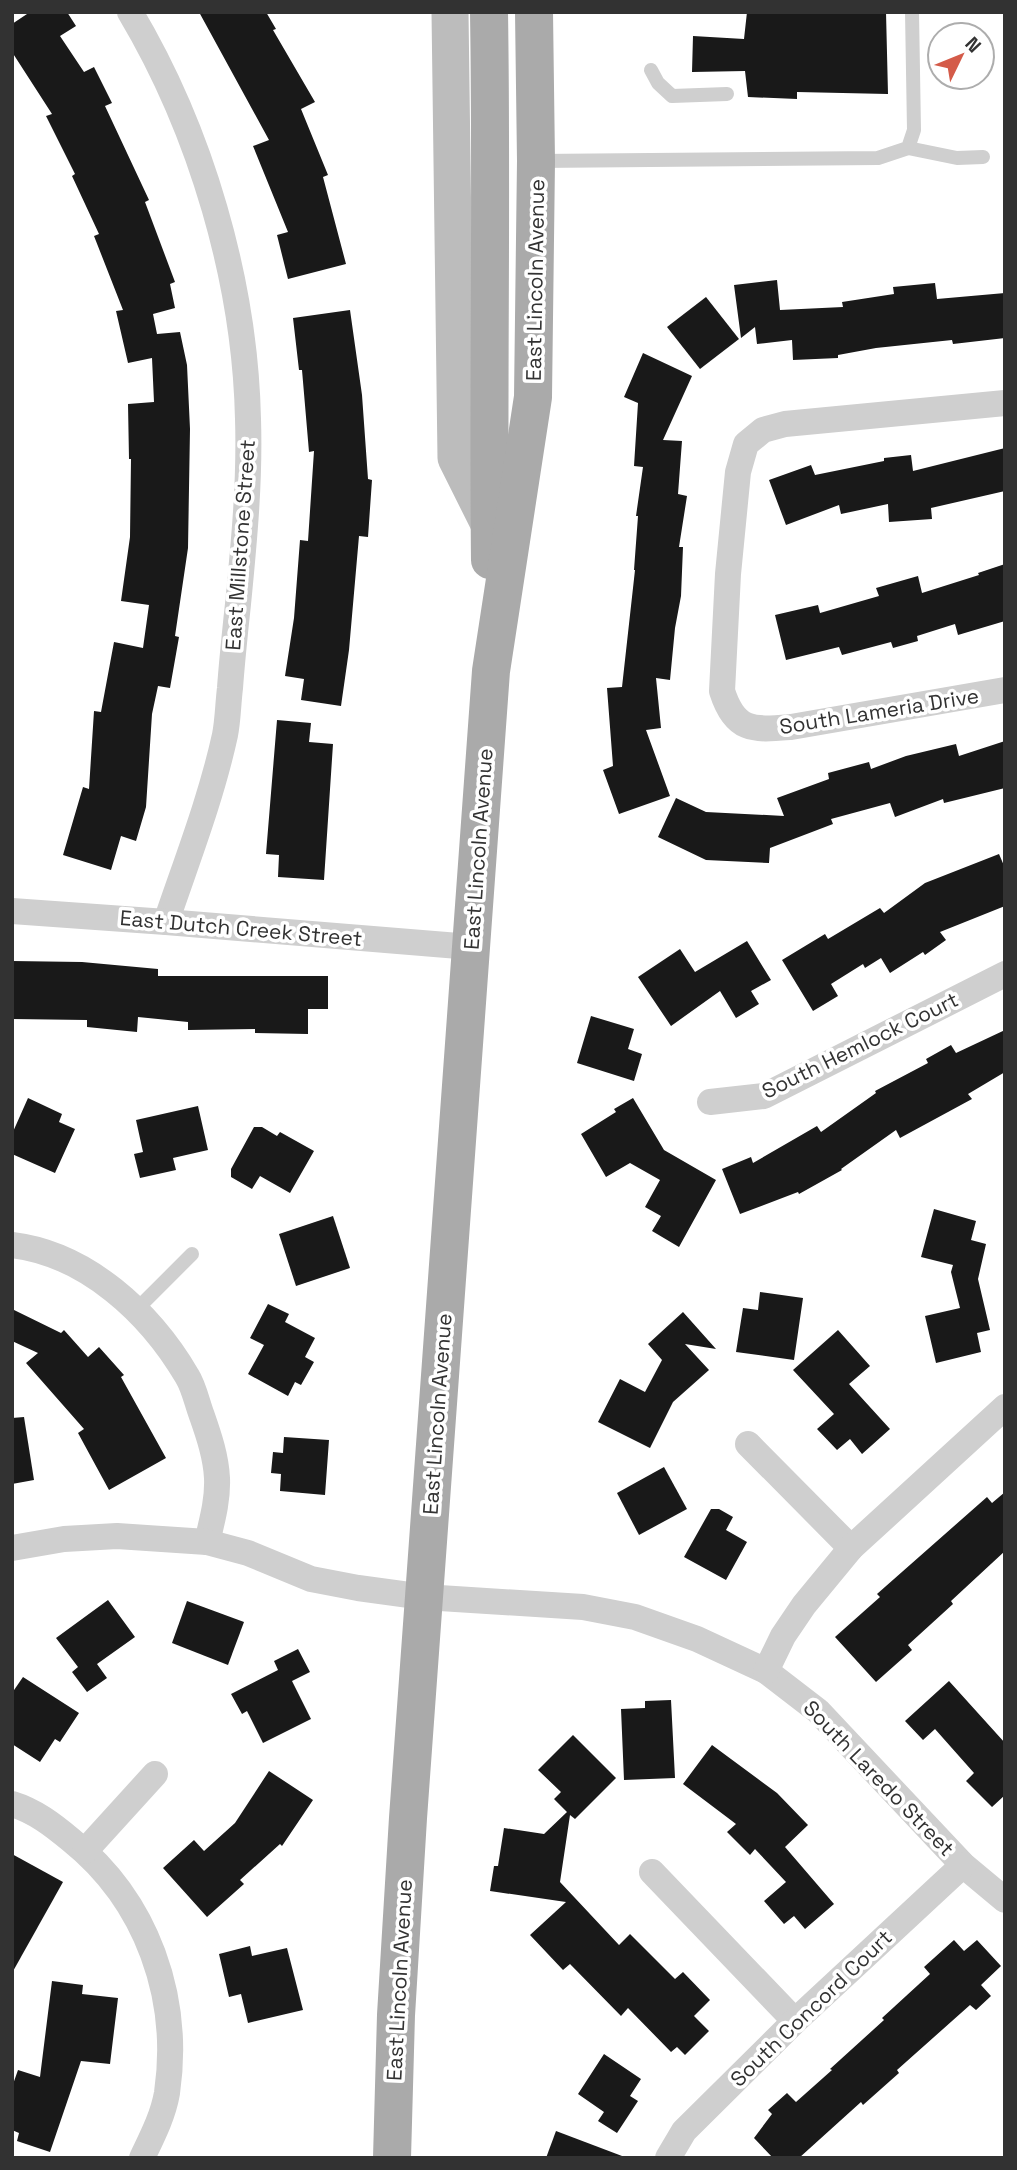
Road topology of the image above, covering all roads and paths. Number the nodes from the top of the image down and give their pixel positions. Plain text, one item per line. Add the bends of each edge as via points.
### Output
1 (130, 12) edge
2 (450, 12) edge
3 (489, 12) edge
4 (496, 12) edge
5 (534, 12) edge
6 (912, 12) edge
7 (651, 70) dead end
8 (727, 94) dead end
9 (908, 148) junction
10 (983, 158) dead end
11 (536, 161) junction
12 (1005, 403) edge
13 (490, 526) junction
14 (491, 671) junction
15 (1005, 690) edge
16 (12, 911) edge
17 (166, 922) junction
18 (471, 947) junction
19 (1005, 974) edge
20 (710, 1102) dead end
21 (12, 1244) edge
22 (192, 1254) dead end
23 (136, 1310) junction
24 (1005, 1407) edge
25 (748, 1444) dead end
26 (206, 1542) junction
27 (12, 1548) edge
28 (851, 1548) junction
29 (424, 1597) junction
30 (766, 1671) junction
31 (155, 1774) dead end
32 (12, 1804) edge
33 (85, 1851) junction
34 (964, 1865) junction
35 (652, 1872) dead end
36 (1005, 1900) edge
37 (795, 2021) junction
38 (142, 2158) edge
39 (392, 2158) edge
40 (667, 2158) edge

1 - 17 street, East Millstone Street via 173,95 223,244 241,332 248,418 247,508 226,732
2 - 13 main road via 456,458
3 - 13 main road, East Lincoln Avenue
4 - 11 main road via 510,46 512,147 520,160
5 - 11 main road, East Lincoln Avenue
6 - 9 lane via 914,130
7 - 8 lane via 672,96
9 - 10 lane
9 - 11 lane via 878,159
11 - 14 main road, East Lincoln Avenue via 533,397
12 - 15 street, South Lameria Drive via 785,425 763,430 746,444 738,472 728,574 722,691 728,709 759,730
13 - 14 main road, East Lincoln Avenue
14 - 18 main road, East Lincoln Avenue
16 - 17 street, East Dutch Creek Street
17 - 18 street, East Dutch Creek Street
18 - 29 main road, East Lincoln Avenue
19 - 20 street, South Hemlock Court via 764,1096
21 - 23 street via 55,1255 83,1269
22 - 23 lane
23 - 26 street via 188,1377 212,1444 216,1506
24 - 28 street
25 - 28 street
26 - 27 street, South Laredo Street via 117,1536
26 - 29 street, South Laredo Street via 248,1552 311,1578
28 - 30 street via 804,1605
29 - 30 street, South Laredo Street via 583,1607 635,1616
29 - 39 main road, East Lincoln Avenue via 396,2015
30 - 34 street, South Laredo Street via 818,1711
31 - 33 street
32 - 33 street via 54,1826
33 - 38 street via 116,1884 141,1922 157,1961 167,2009 167,2094
34 - 36 street, South Laredo Street
34 - 37 street, South Concord Court
35 - 37 street
37 - 40 street, South Concord Court via 684,2131

